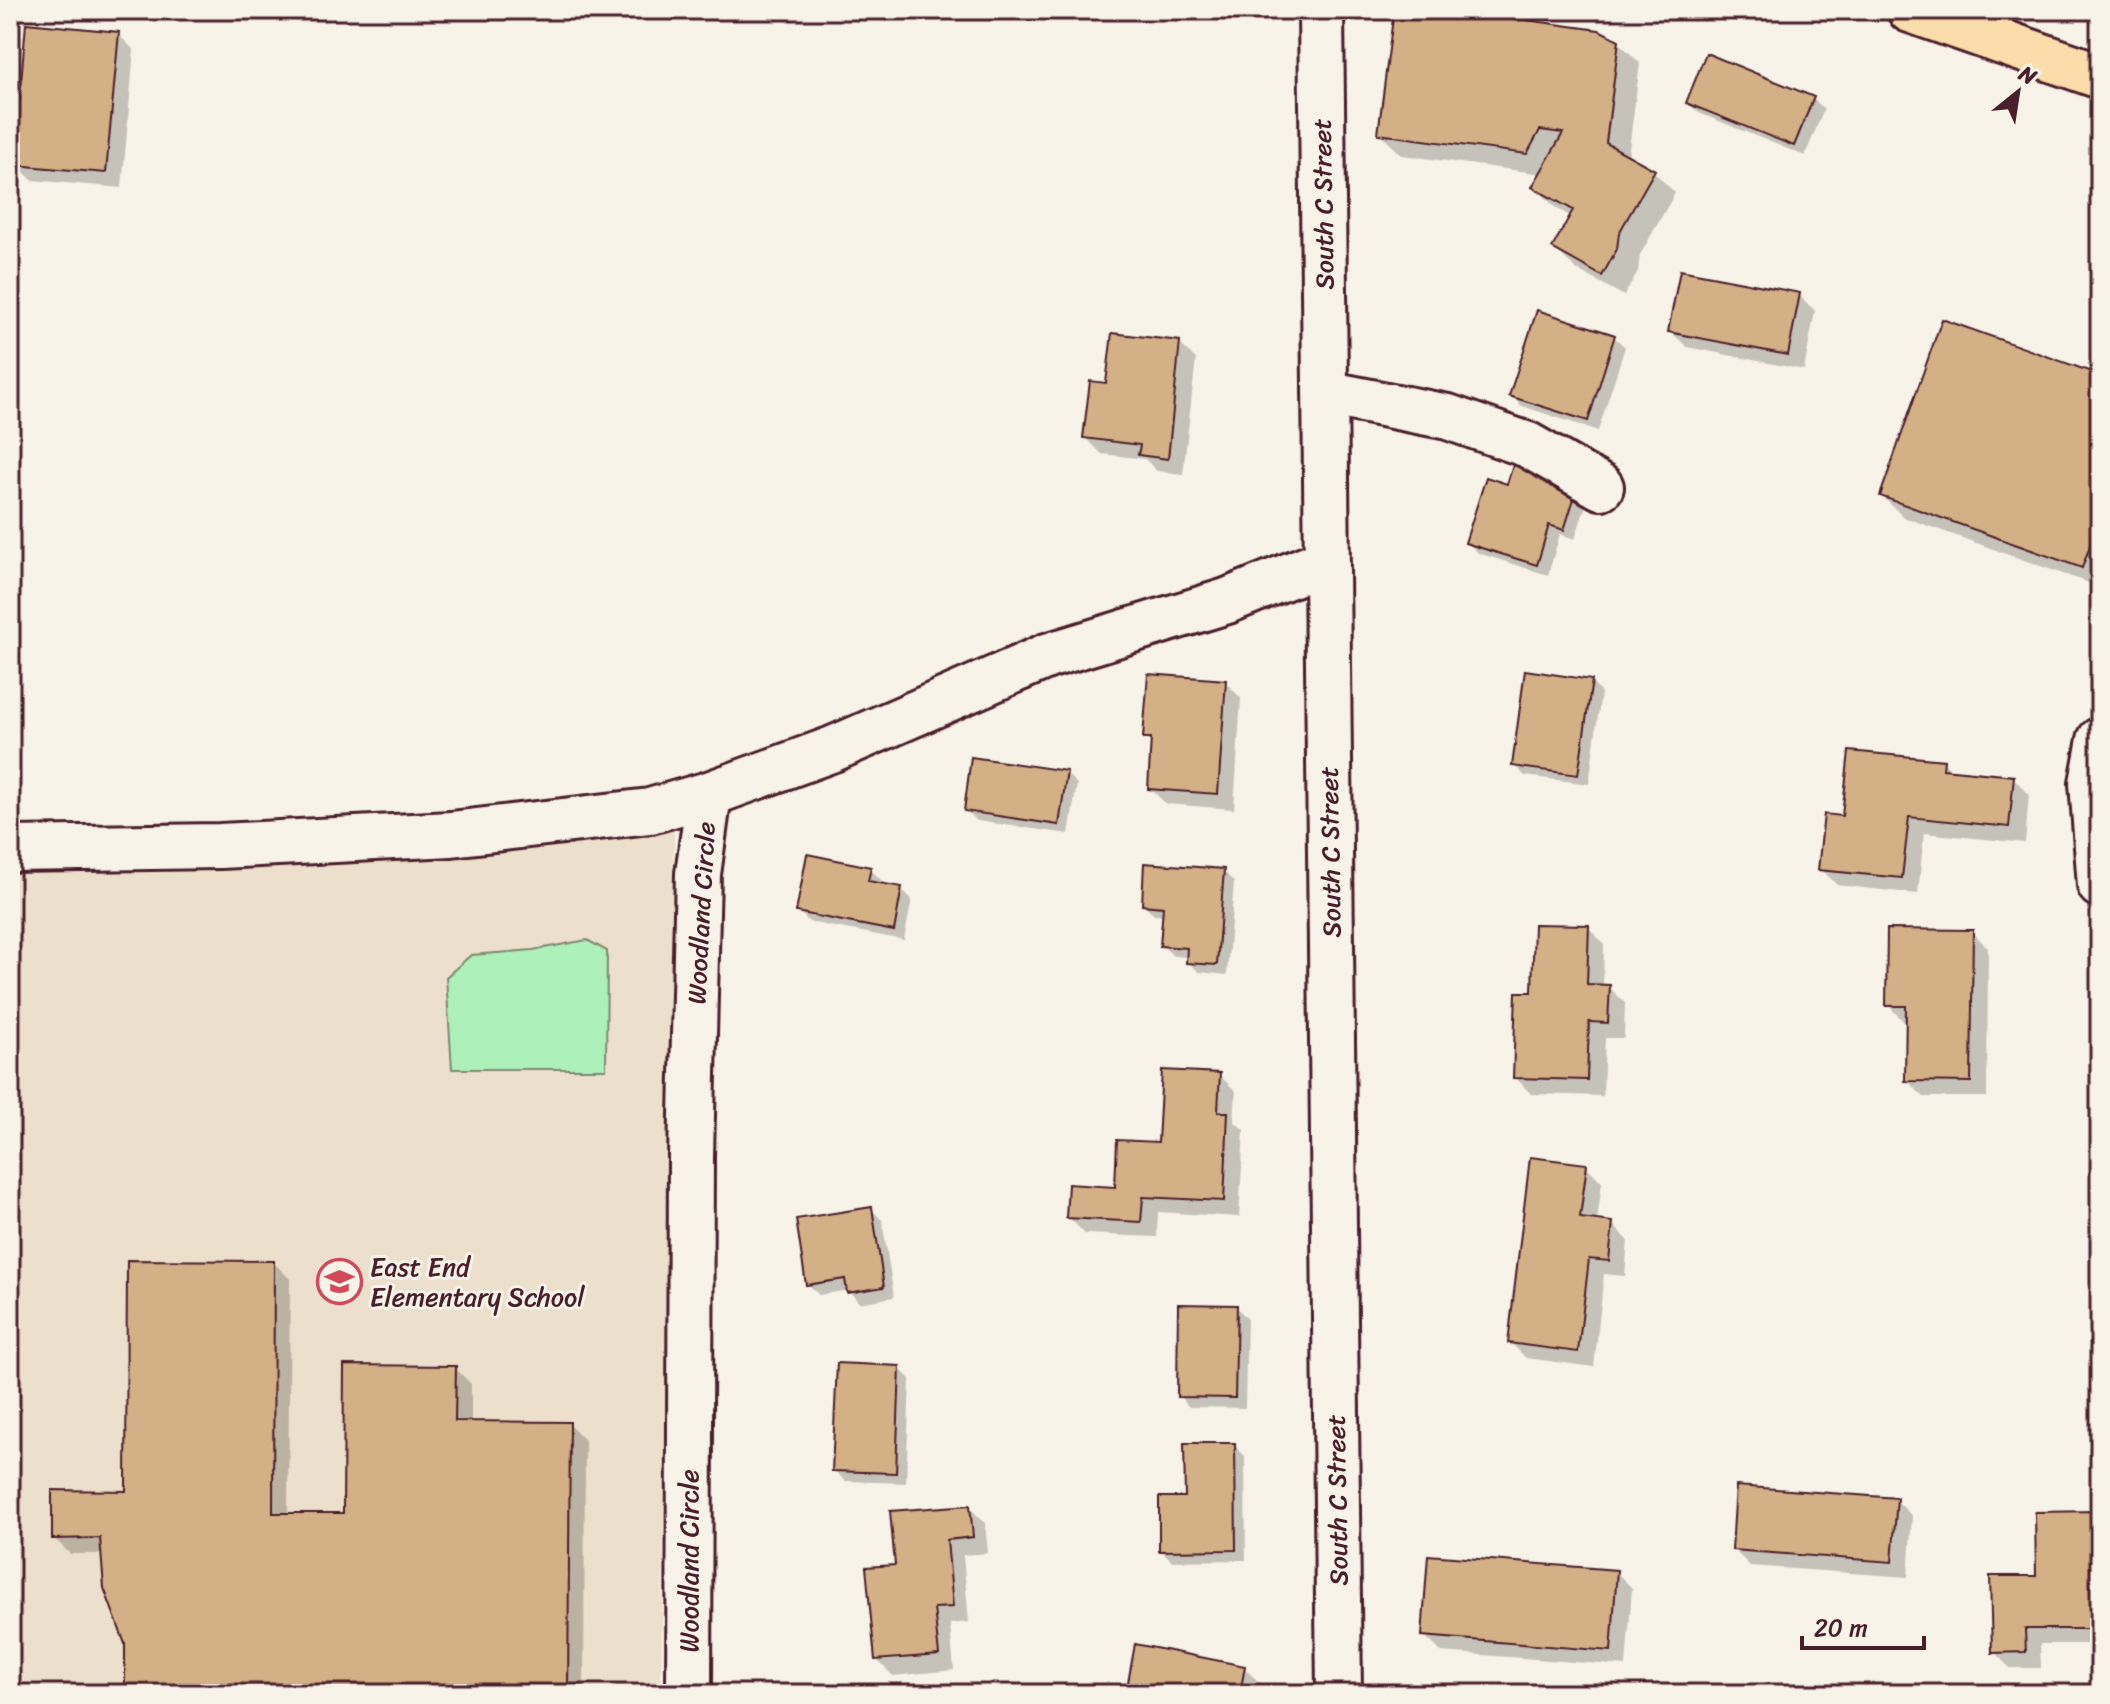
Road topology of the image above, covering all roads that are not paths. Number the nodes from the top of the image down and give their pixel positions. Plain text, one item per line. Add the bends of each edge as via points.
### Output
1 (1321, 10) edge
2 (1910, 10) edge
3 (2100, 76) edge
4 (1325, 393) junction
5 (1601, 487) dead end
6 (1327, 560) junction
7 (2100, 740) edge
8 (709, 794) junction
9 (10, 849) edge
10 (2100, 885) edge
11 (689, 1694) edge
12 (1339, 1694) edge

1 - 4 street, South C Street
2 - 3 main road
4 - 5 street via 1448,417 1528,445
4 - 6 street, South C Street
6 - 8 street, Woodland Circle via 1227,601 1047,656 833,749
6 - 12 street, South C Street
7 - 10 street via 2092,783
8 - 9 street via 650,811 451,834 220,846
8 - 11 street, Woodland Circle via 698,874 693,1062

